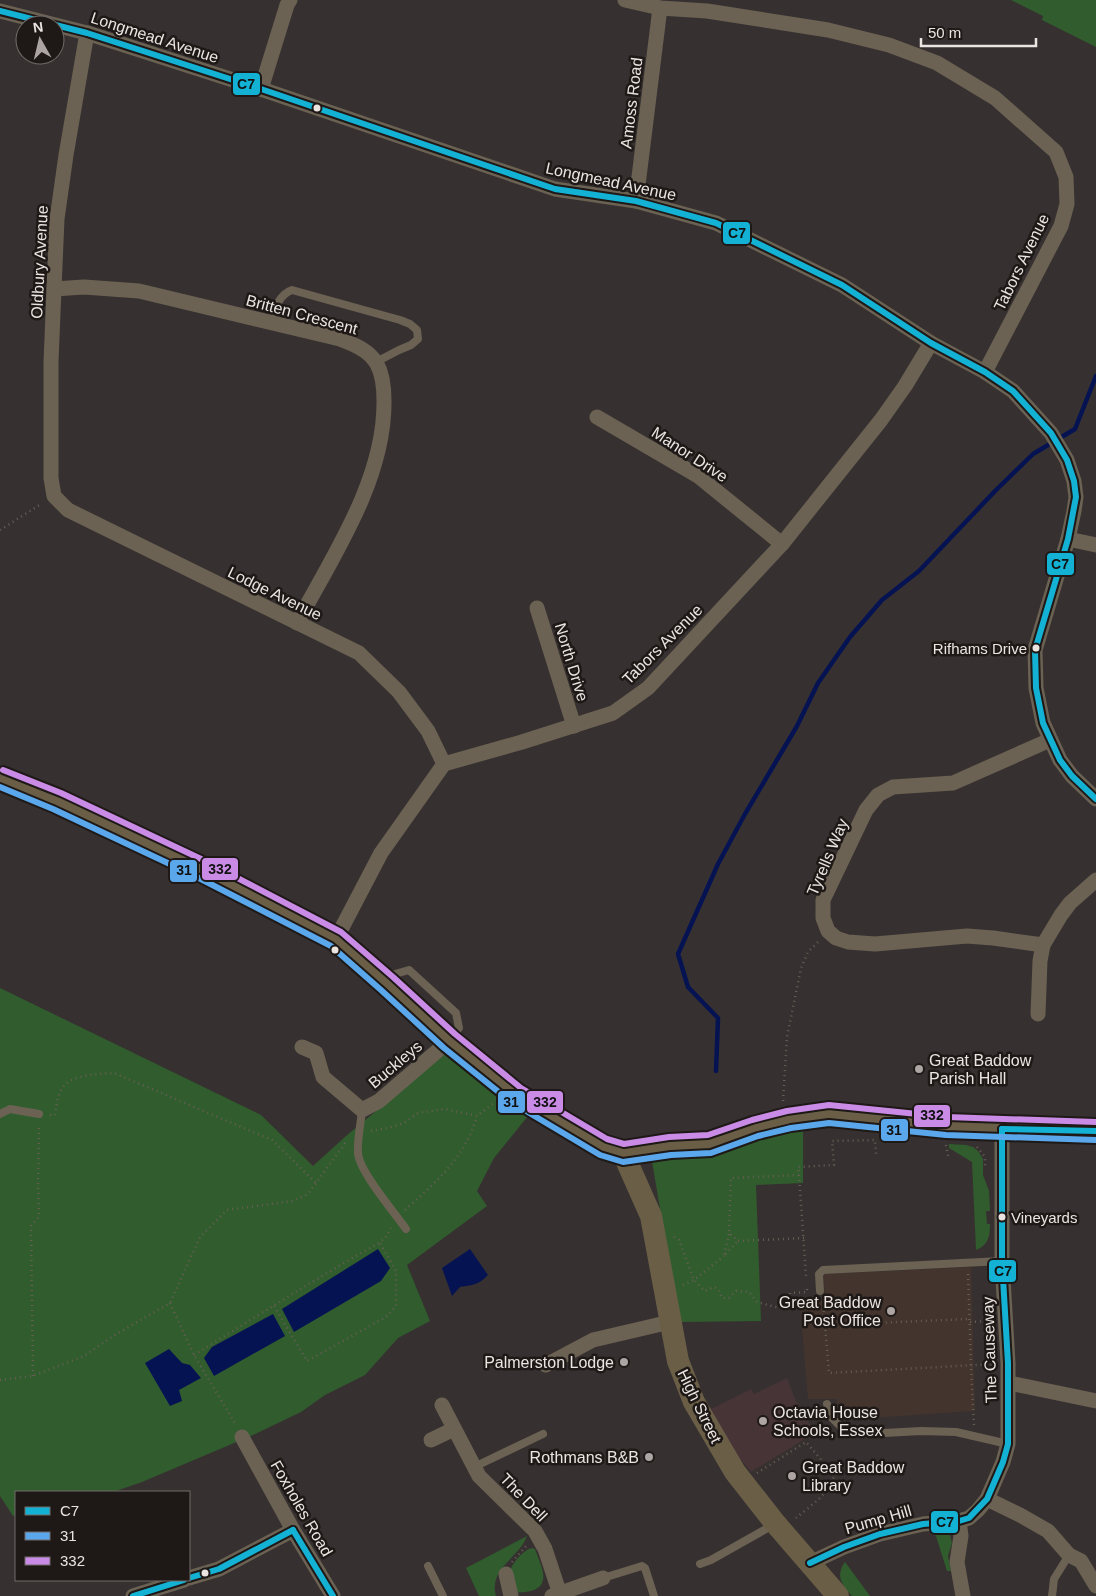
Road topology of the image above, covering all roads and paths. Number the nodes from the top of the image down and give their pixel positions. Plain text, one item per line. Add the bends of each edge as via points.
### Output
1 (290, 0) edge
2 (626, 0) edge
3 (707, 6) edge
4 (660, 8) junction
5 (0, 11) edge
6 (87, 33) junction
7 (261, 89) junction
8 (636, 201) junction
9 (54, 289) junction
10 (271, 322) junction
11 (931, 343) junction
12 (376, 362) junction
13 (985, 372) junction
14 (597, 417) dead end
15 (54, 496) junction
16 (0, 530) edge
17 (1068, 539) junction
18 (782, 544) junction
19 (1096, 546) edge
20 (537, 608) dead end
21 (297, 623) junction
22 (574, 726) junction
23 (1050, 740) junction
24 (444, 764) junction
25 (0, 778) edge
26 (1093, 790) edge
27 (1096, 880) edge
28 (828, 931) junction
29 (336, 939) junction
30 (1043, 944) junction
31 (1038, 1014) dead end
32 (449, 1041) junction
33 (302, 1047) dead end
34 (516, 1095) junction
35 (362, 1110) junction
36 (0, 1114) edge
37 (39, 1114) junction
38 (476, 1116) junction
39 (789, 1119) junction
40 (1002, 1129) junction
41 (1096, 1131) edge
42 (360, 1132) junction
43 (946, 1143) dead end
44 (976, 1146) dead end
45 (623, 1152) junction
46 (876, 1154) dead end
47 (948, 1156) dead end
48 (985, 1166) dead end
49 (799, 1175) junction
50 (316, 1184) junction
51 (398, 1217) junction
52 (406, 1229) dead end
53 (729, 1233) junction
54 (671, 1235) dead end
55 (804, 1238) junction
56 (738, 1241) junction
57 (380, 1243) junction
58 (724, 1256) junction
59 (1002, 1261) junction
60 (968, 1262) junction
61 (806, 1274) dead end
62 (694, 1280) junction
63 (807, 1292) dead end
64 (821, 1294) joint
65 (814, 1298) dead end
66 (790, 1299) junction
67 (170, 1304) junction
68 (274, 1306) junction
69 (1006, 1320) junction
70 (969, 1321) junction
71 (670, 1322) junction
72 (825, 1325) junction
73 (194, 1355) junction
74 (1008, 1363) junction
75 (546, 1365) dead end
76 (971, 1366) junction
77 (33, 1376) junction
78 (0, 1380) edge
79 (1009, 1383) junction
80 (1096, 1401) edge
81 (442, 1404) dead end
82 (826, 1404) dead end
83 (454, 1429) junction
84 (543, 1434) dead end
85 (241, 1435) joint
86 (975, 1435) junction
87 (431, 1440) dead end
88 (1008, 1444) junction
89 (838, 1460) dead end
90 (474, 1466) junction
91 (834, 1474) junction
92 (743, 1482) junction
93 (987, 1499) junction
94 (959, 1521) junction
95 (778, 1527) junction
96 (293, 1530) junction
97 (535, 1531) junction
98 (1070, 1555) junction
99 (810, 1563) junction
100 (700, 1564) dead end
101 (428, 1566) dead end
102 (506, 1574) joint
103 (190, 1578) edge
104 (603, 1578) joint
105 (181, 1581) edge
106 (1096, 1586) edge
107 (556, 1595) edge
108 (133, 1596) edge
109 (333, 1596) edge
110 (443, 1596) edge
111 (511, 1596) edge
112 (654, 1596) edge
113 (838, 1596) edge
114 (963, 1596) edge
115 (1052, 1596) edge

1 - 7 street
2 - 4 street, Tabors Avenue
3 - 4 street, Tabors Avenue
3 - 13 street, Tabors Avenue via 889,45 937,63 995,98 1056,152 1066,177 1067,204 1061,226
4 - 8 street, Amoss Road
5 - 6 street, Longmead Avenue
6 - 7 street, Longmead Avenue
6 - 9 street, Oldbury Avenue via 64,164 57,219
7 - 8 street, Longmead Avenue via 555,189
8 - 11 street, Longmead Avenue via 716,223 842,285
9 - 10 street, Britten Crescent via 84,287 139,291
9 - 15 street, Oldbury Avenue via 50,457
10 - 12 street, Britten Crescent via 340,338 363,349
10 - 12 lane via 281,297 292,290 400,320 417,330 418,340
11 - 13 street, Longmead Avenue
11 - 18 street, Tabors Avenue via 881,420
12 - 21 street via 384,390 384,411 375,464 352,520
13 - 17 street, Longmead Avenue via 1013,392 1051,433 1066,460 1076,497
14 - 18 street, Manor Drive via 698,476
15 - 16 path
15 - 21 street, Lodge Avenue via 68,510
17 - 19 street
17 - 23 street, Longmead Avenue via 1035,650 1036,688
18 - 22 street, Tabors Avenue via 648,688 613,713
20 - 22 street, North Drive
21 - 24 street, Lodge Avenue via 359,653 399,692 428,730
22 - 24 street, Tabors Avenue
23 - 26 street, Longmead Avenue via 1072,776
23 - 28 street, Tyrells Way via 953,783 893,787 878,795 866,810 823,900 823,918
24 - 29 street via 381,853
25 - 29 street via 195,866
27 - 30 street via 1070,902
28 - 30 street via 848,942 875,944 967,936
28 - 39 path via 808,952 801,968 787,1037 783,1100
29 - 32 street
30 - 31 street
32 - 34 street
32 - 35 street, Buckleys via 379,1101
33 - 35 street, Buckleys via 316,1053 324,1077
34 - 38 path via 506,1101 498,1100
34 - 45 street via 603,1147
35 - 42 lane
36 - 37 lane via 10,1109
37 - 50 path via 55,1115 60,1092 80,1076 114,1073 272,1140
37 - 77 path via 39,1217 31,1226
38 - 42 path via 445,1109 418,1113 404,1123 388,1128
38 - 51 path via 462,1150 444,1175
39 - 40 street via 829,1114
39 - 45 street via 710,1144
40 - 41 street
40 - 59 street, The Causeway
42 - 50 path via 355,1131
42 - 51 lane via 358,1155 362,1168
43 - 47 path
44 - 48 path via 985,1157
45 - 71 street, High Street via 652,1216
46 - 49 path via 875,1140 832,1141 834,1165 798,1167
49 - 53 path via 731,1178
49 - 55 path
50 - 67 path via 308,1194 293,1201 227,1210 200,1237
51 - 52 lane
51 - 57 path
53 - 56 path
53 - 58 path
54 - 62 path via 679,1240
55 - 56 path
55 - 61 path
56 - 58 path
57 - 68 path
57 - 68 path via 396,1271 396,1306 386,1318 307,1360
58 - 62 path
59 - 60 lane
59 - 69 street, The Causeway
60 - 64 lane via 823,1270 819,1274
60 - 70 path
62 - 66 path via 705,1291 714,1287 722,1298 729,1298 736,1291 749,1292 757,1302 775,1307 790,1306
63 - 66 path via 790,1293
64 - 72 path
65 - 66 path
67 - 73 path
67 - 77 path via 112,1336 84,1356
68 - 73 path
69 - 70 path
69 - 74 street, The Causeway
70 - 72 path
70 - 76 path
71 - 75 street via 593,1340
71 - 92 street, High Street via 678,1361 694,1402
72 - 76 path via 829,1373
73 - 85 path
74 - 76 path
74 - 79 street, The Causeway
76 - 86 path
77 - 78 path
79 - 80 street
79 - 88 street, The Causeway
81 - 83 street, The Dell
82 - 86 lane via 832,1417 845,1431
83 - 87 street
83 - 90 street, The Dell
84 - 90 lane
85 - 96 street, Foxholes Road
86 - 88 lane
88 - 93 street, The Causeway
89 - 91 path via 839,1474
90 - 97 street, The Dell via 479,1476
91 - 92 path via 806,1442
91 - 95 path via 833,1482 824,1493
92 - 95 street, High Street
93 - 94 street, The Causeway via 969,1518
93 - 98 street via 1048,1531
94 - 99 street, Pump Hill via 923,1524 880,1534
94 - 114 street via 961,1536 957,1562
95 - 99 street, High Street
95 - 100 lane
96 - 103 street via 219,1569
96 - 109 street, Foxholes Road
97 - 102 path
97 - 107 street, The Dell via 546,1549
98 - 106 street via 1081,1561
98 - 115 lane via 1054,1579
99 - 113 street, High Street
101 - 110 lane
102 - 111 street
104 - 107 street, The Dell
104 - 112 lane via 642,1566
105 - 108 street

